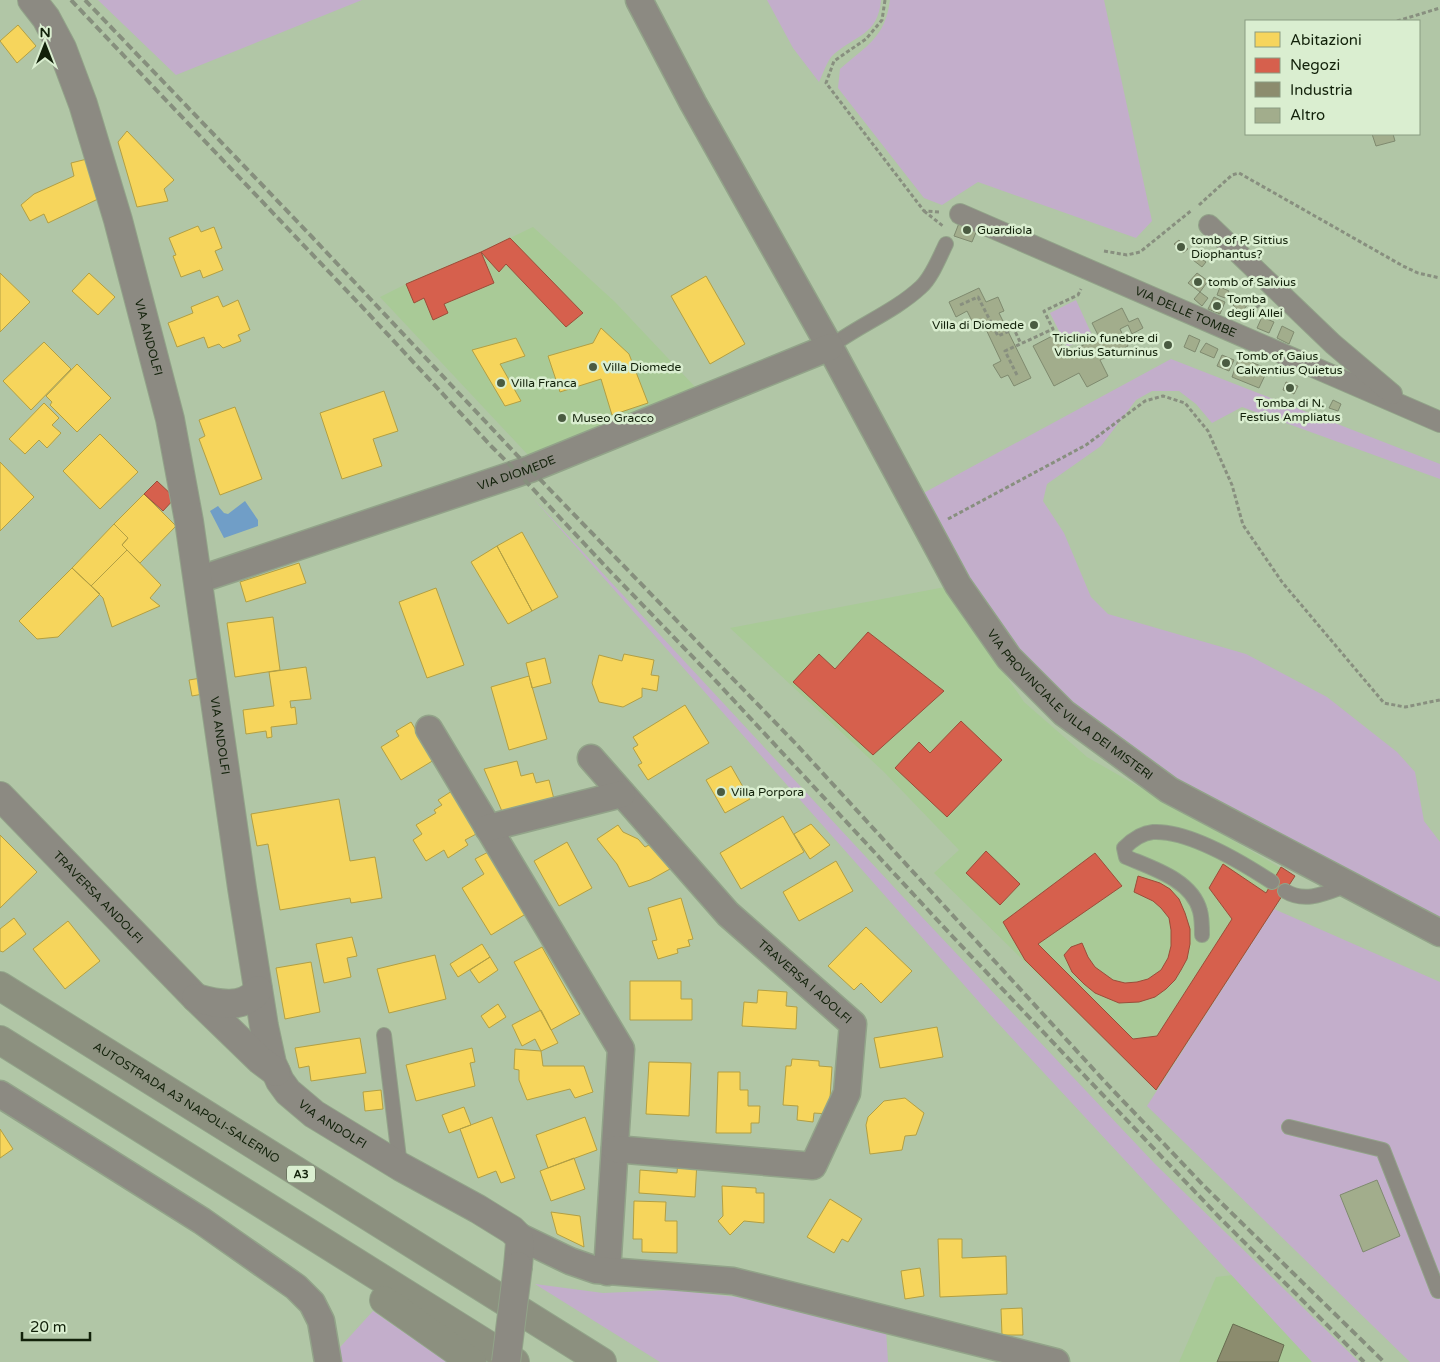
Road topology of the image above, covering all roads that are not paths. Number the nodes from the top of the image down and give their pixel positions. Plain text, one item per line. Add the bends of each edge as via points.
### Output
1 (32, 0) edge
2 (639, 0) edge
3 (960, 214) road end
4 (1209, 225) dead end
5 (946, 244) dead end
6 (830, 347) junction
7 (1409, 408) junction
8 (1440, 422) edge
9 (198, 580) junction
10 (429, 729) dead end
11 (591, 758) dead end
12 (622, 794) junction
13 (0, 796) edge
14 (488, 828) junction
15 (1272, 882) dead end
16 (1348, 884) junction
17 (1285, 891) dead end
18 (1440, 933) edge
19 (1202, 935) dead end
20 (0, 986) edge
21 (258, 990) junction
22 (196, 998) junction
23 (384, 1035) dead end
24 (0, 1040) edge
25 (276, 1072) junction
26 (0, 1094) edge
27 (1289, 1127) dead end
28 (615, 1149) junction
29 (400, 1167) junction
30 (308, 1233) junction
31 (518, 1236) junction
32 (607, 1272) junction
33 (1440, 1288) edge
34 (328, 1362) edge
35 (472, 1362) edge
36 (506, 1362) edge
37 (515, 1362) edge
38 (602, 1362) edge
39 (1056, 1362) edge

1 - 9 street, VIA ANDOLFI via 62,48 83,104 118,220 170,419
2 - 6 street, VIA PROVINCIALE VILLA DEI MISTERI
3 - 7 street, VIA DELLE TOMBE
4 - 7 street via 1333,344
5 - 6 lane via 922,286 896,307
6 - 9 street, VIA DIOMEDE via 524,471
6 - 16 street, VIA PROVINCIALE VILLA DEI MISTERI via 958,585 1009,658 1064,714 1168,790
7 - 8 street, VIA DELLE TOMBE
9 - 21 street, VIA ANDOLFI
10 - 14 street
11 - 12 street, TRAVERSA I ADOLFI
12 - 14 street
12 - 28 street, TRAVERSA I ADOLFI via 728,914 853,1024 847,1093 813,1166
13 - 22 street, TRAVERSA ANDOLFI
14 - 28 street via 620,1049
15 - 19 lane via 1202,843 1170,833 1152,832 1134,838 1124,848 1126,857 1175,879 1200,911
16 - 17 lane via 1307,898
16 - 18 street, VIA PROVINCIALE VILLA DEI MISTERI
20 - 38 highway, AUTOSTRADA A3 NAPOLI-SALERNO / A3
21 - 22 street via 253,997 240,1003 220,1004
21 - 25 street, VIA ANDOLFI via 269,1053
22 - 25 street, TRAVERSA ANDOLFI
23 - 29 lane
24 - 30 highway
25 - 29 street, VIA ANDOLFI via 288,1092 314,1114
26 - 34 street via 202,1221 296,1287 312,1303 321,1321
27 - 33 lane via 1383,1150 1438,1291
28 - 32 street
29 - 31 street, VIA ANDOLFI
30 - 35 highway via 386,1302
30 - 37 highway
31 - 32 street via 585,1267
31 - 36 street, bridge via 520,1251
32 - 39 street via 733,1281

